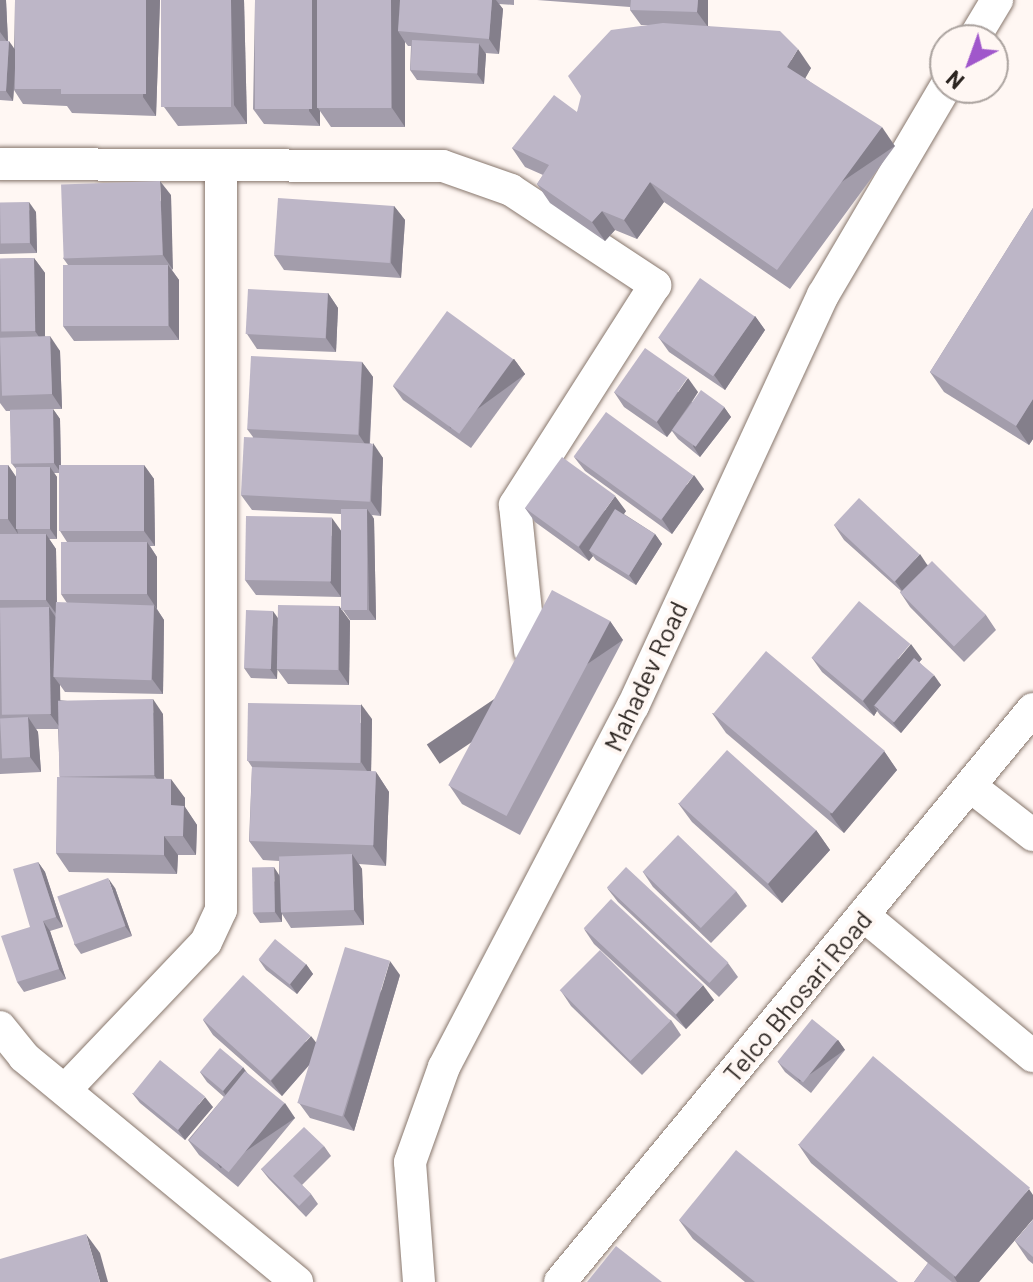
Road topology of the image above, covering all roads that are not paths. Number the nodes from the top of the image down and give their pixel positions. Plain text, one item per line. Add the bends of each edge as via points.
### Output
1 (997, 0) edge
2 (983, 24) edge
3 (936, 104) edge
4 (0, 164) edge
5 (221, 165) junction
6 (530, 651) edge
7 (1033, 709) edge
8 (970, 786) junction
9 (1033, 835) edge
10 (863, 915) junction
11 (0, 1027) edge
12 (1033, 1056) edge
13 (65, 1090) junction
14 (297, 1282) edge
15 (419, 1282) edge
16 (560, 1282) edge

1 - 2 lane
3 - 15 lane, Mahadev Road via 823,295 633,706 444,1067 410,1162
4 - 5 lane
5 - 6 lane via 443,166 484,177 655,285 515,505
5 - 13 lane via 221,910 206,942
7 - 8 lane, Telco Bhosari Road
8 - 9 lane
8 - 10 lane, Telco Bhosari Road
10 - 12 lane
10 - 16 lane, Telco Bhosari Road
11 - 13 lane
13 - 14 lane

